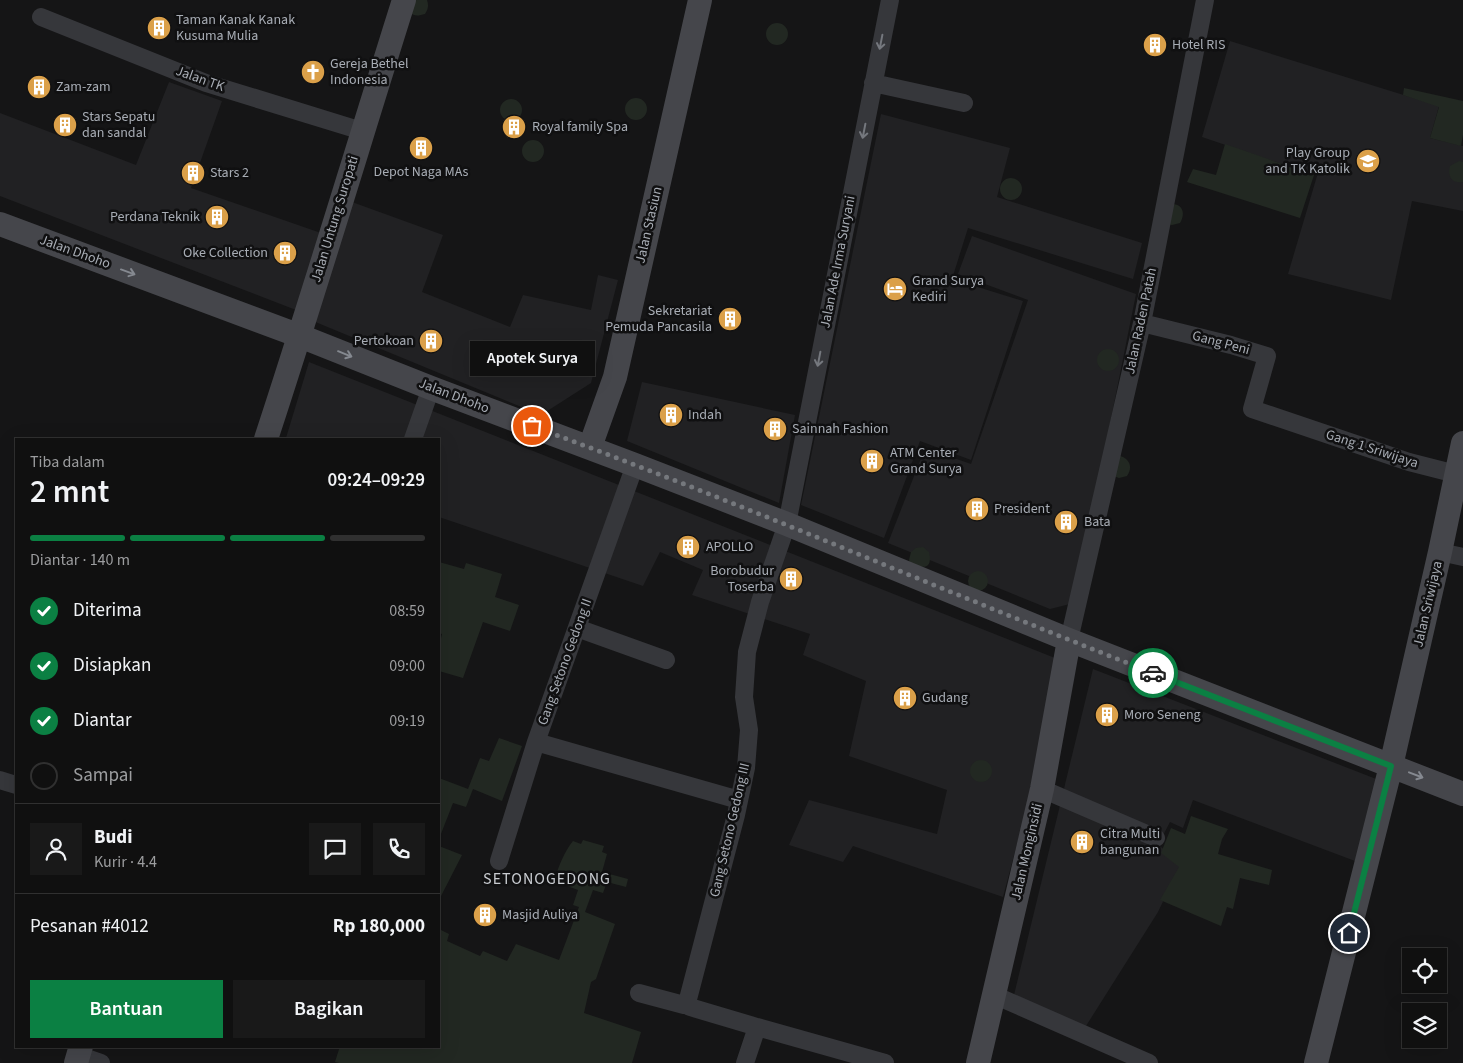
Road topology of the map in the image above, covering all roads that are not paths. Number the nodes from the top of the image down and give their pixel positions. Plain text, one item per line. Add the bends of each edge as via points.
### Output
1 (404, 0) edge
2 (700, 0) edge
3 (890, 0) edge
4 (1204, 0) edge
5 (40, 17) dead end
6 (873, 83) junction
7 (964, 104) dead end
8 (362, 131) junction
9 (0, 224) edge
10 (1142, 323) junction
11 (300, 336) junction
12 (431, 388) junction
13 (1288, 421) joint
14 (266, 438) edge
15 (413, 438) edge
16 (1463, 443) edge
17 (590, 448) junction
18 (636, 465) junction
19 (1456, 474) junction
20 (787, 524) junction
21 (1440, 552) junction
22 (1463, 557) edge
23 (577, 628) junction
24 (1069, 640) junction
25 (666, 660) dead end
26 (536, 742) junction
27 (1391, 766) junction
28 (0, 780) edge
29 (15, 785) edge
30 (1042, 789) junction
31 (1463, 794) edge
32 (739, 800) junction
33 (1156, 838) dead end
34 (499, 861) dead end
35 (639, 993) dead end
36 (994, 995) junction
37 (687, 1005) junction
38 (757, 1026) junction
39 (78, 1055) edge
40 (101, 1063) edge
41 (745, 1063) edge
42 (886, 1063) edge
43 (978, 1063) edge
44 (1149, 1063) edge
45 (1316, 1063) edge

1 - 8 street, Jalan Untung Suropati
2 - 17 street, Jalan Stasiun via 615,376
3 -> 6 street, Jalan Ade Irma Suryani
4 - 10 street, Jalan Raden Patah
5 - 8 street, Jalan TK via 206,83
6 - 7 street
6 -> 20 street, Jalan Ade Irma Suryani
8 - 11 street, Jalan Untung Suropati
9 -> 11 street, Jalan Dhoho
10 - 13 street, Gang Peni via 1267,356 1252,409
10 - 24 street, Jalan Raden Patah
11 -> 12 street, Jalan Dhoho
11 - 14 street, Jalan Untung Suropati
12 - 15 street
12 - 17 street, Jalan Dhoho
13 - 19 street, Gang 1 Sriwijaya
16 - 19 street, Jalan Sriwijaya
17 - 18 street, Jalan Dhoho
18 - 20 street, Jalan Dhoho
18 - 23 street, Gang Setono Gedong II
19 - 21 street, Jalan Sriwijaya
20 - 24 street, Jalan Dhoho
20 - 32 street, Gang Setono Gedong III via 760,602 748,652 744,697 749,734
21 - 22 street
21 - 27 street, Jalan Sriwijaya
23 - 25 street
23 - 26 street, Gang Setono Gedong II
24 - 27 street, Jalan Dhoho
24 - 30 street, Jalan Monginsidi
26 - 32 street
26 - 34 street, Gang Setono Gedong II
27 -> 31 street, Jalan Dhoho
27 - 45 street, Jalan Sriwijaya
28 - 29 street
30 - 33 street
30 - 36 street, Jalan Monginsidi
32 - 37 street, Gang Setono Gedong III
35 - 37 street
36 - 43 street, Jalan Monginsidi
36 - 44 street
37 - 38 street
38 - 41 street
38 - 42 street
39 - 40 street

